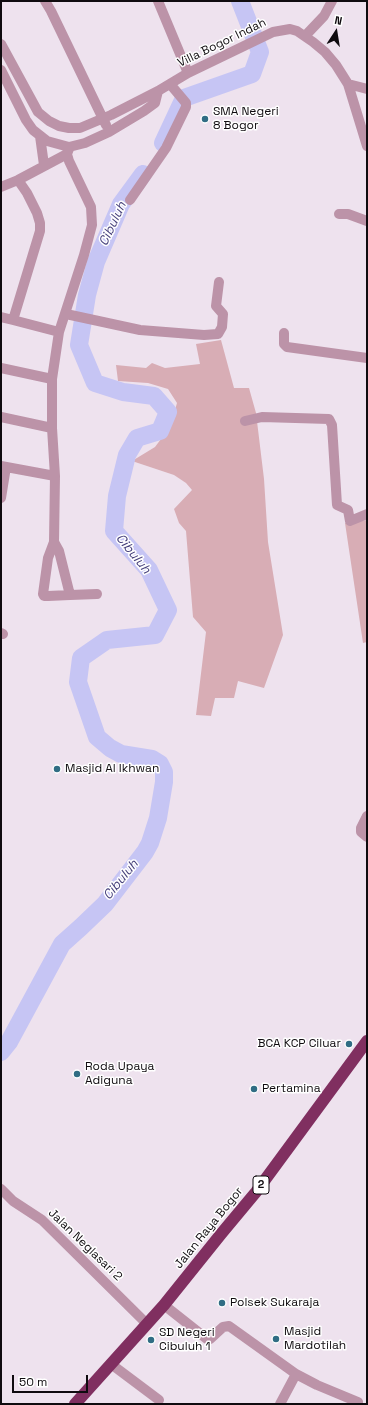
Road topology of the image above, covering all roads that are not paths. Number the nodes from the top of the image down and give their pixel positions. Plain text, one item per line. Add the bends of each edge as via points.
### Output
1 (45, 1) edge
2 (158, 1) edge
3 (332, 1) edge
4 (52, 6) edge
5 (306, 36) junction
6 (1, 44) edge
7 (1, 70) edge
8 (188, 73) junction
9 (170, 84) junction
10 (348, 84) junction
11 (367, 89) edge
12 (158, 91) junction
13 (103, 119) junction
14 (109, 132) junction
15 (40, 136) junction
16 (367, 146) edge
17 (68, 150) junction
18 (44, 165) junction
19 (18, 180) junction
20 (1, 187) edge
21 (130, 200) dead end
22 (339, 214) dead end
23 (367, 221) edge
24 (219, 282) dead end
25 (66, 314) junction
26 (1, 318) edge
27 (13, 320) junction
28 (60, 332) junction
29 (284, 333) dead end
30 (367, 358) edge
31 (1, 368) edge
32 (52, 379) junction
33 (1, 417) edge
34 (245, 421) dead end
35 (52, 428) junction
36 (3, 466) edge
37 (55, 476) junction
38 (1, 498) edge
39 (367, 514) edge
40 (54, 542) junction
41 (97, 594) dead end
42 (70, 595) junction
43 (367, 816) edge
44 (367, 837) edge
45 (367, 1041) edge
46 (1, 1188) edge
47 (164, 1305) junction
48 (147, 1324) junction
49 (111, 1364) junction
50 (296, 1374) junction
51 (159, 1400) dead end
52 (358, 1402) dead end
53 (75, 1404) edge
54 (280, 1404) edge

1 - 4 street
2 - 8 street
3 - 5 street via 324,16
4 - 13 street
5 - 8 street, Villa Bogor Indah via 290,29 270,33
5 - 10 street, Villa Bogor Indah via 325,52
6 - 13 street, Villa Bogor Indah via 38,112 49,121 59,126 80,128
7 - 15 street via 26,120
8 - 9 street, Villa Bogor Indah
9 - 12 street, Villa Bogor Indah
9 - 21 street via 183,99 186,107 166,148
10 - 11 street
10 - 16 street, Villa Bogor Indah
12 - 13 street, Villa Bogor Indah
12 - 14 street via 155,103
13 - 14 street
14 - 17 street
15 - 17 street
15 - 18 street
17 - 18 street
17 - 25 street via 68,161 91,207 92,225
18 - 19 street
19 - 20 street
19 - 27 street via 37,213 40,231
22 - 23 street via 348,214
24 - 25 street via 216,306 223,314 222,327 218,334 140,330
25 - 28 street
26 - 27 street
27 - 28 street
28 - 32 street
29 - 30 street via 284,344 287,346
31 - 32 street
32 - 35 street
33 - 35 street
34 - 39 street via 262,417 329,419 332,425 337,505 348,510 350,521
35 - 37 street
36 - 37 street
36 - 38 street
37 - 40 street
40 - 42 street via 59,551
40 - 42 street via 48,558 43,594
41 - 42 street
43 - 44 street via 361,832
45 - 47 highway, Jalan Raya Bogor / 2 via 256,1192
46 - 48 street, Jalan Neglasari 2 via 13,1201 42,1220
47 - 48 highway, Jalan Raya Bogor / 2
47 - 50 street via 207,1339 223,1327 229,1326
48 - 49 highway, Jalan Raya Bogor / 2
49 - 51 street
49 - 53 highway, Jalan Raya Bogor / 2
50 - 52 street
50 - 54 street

